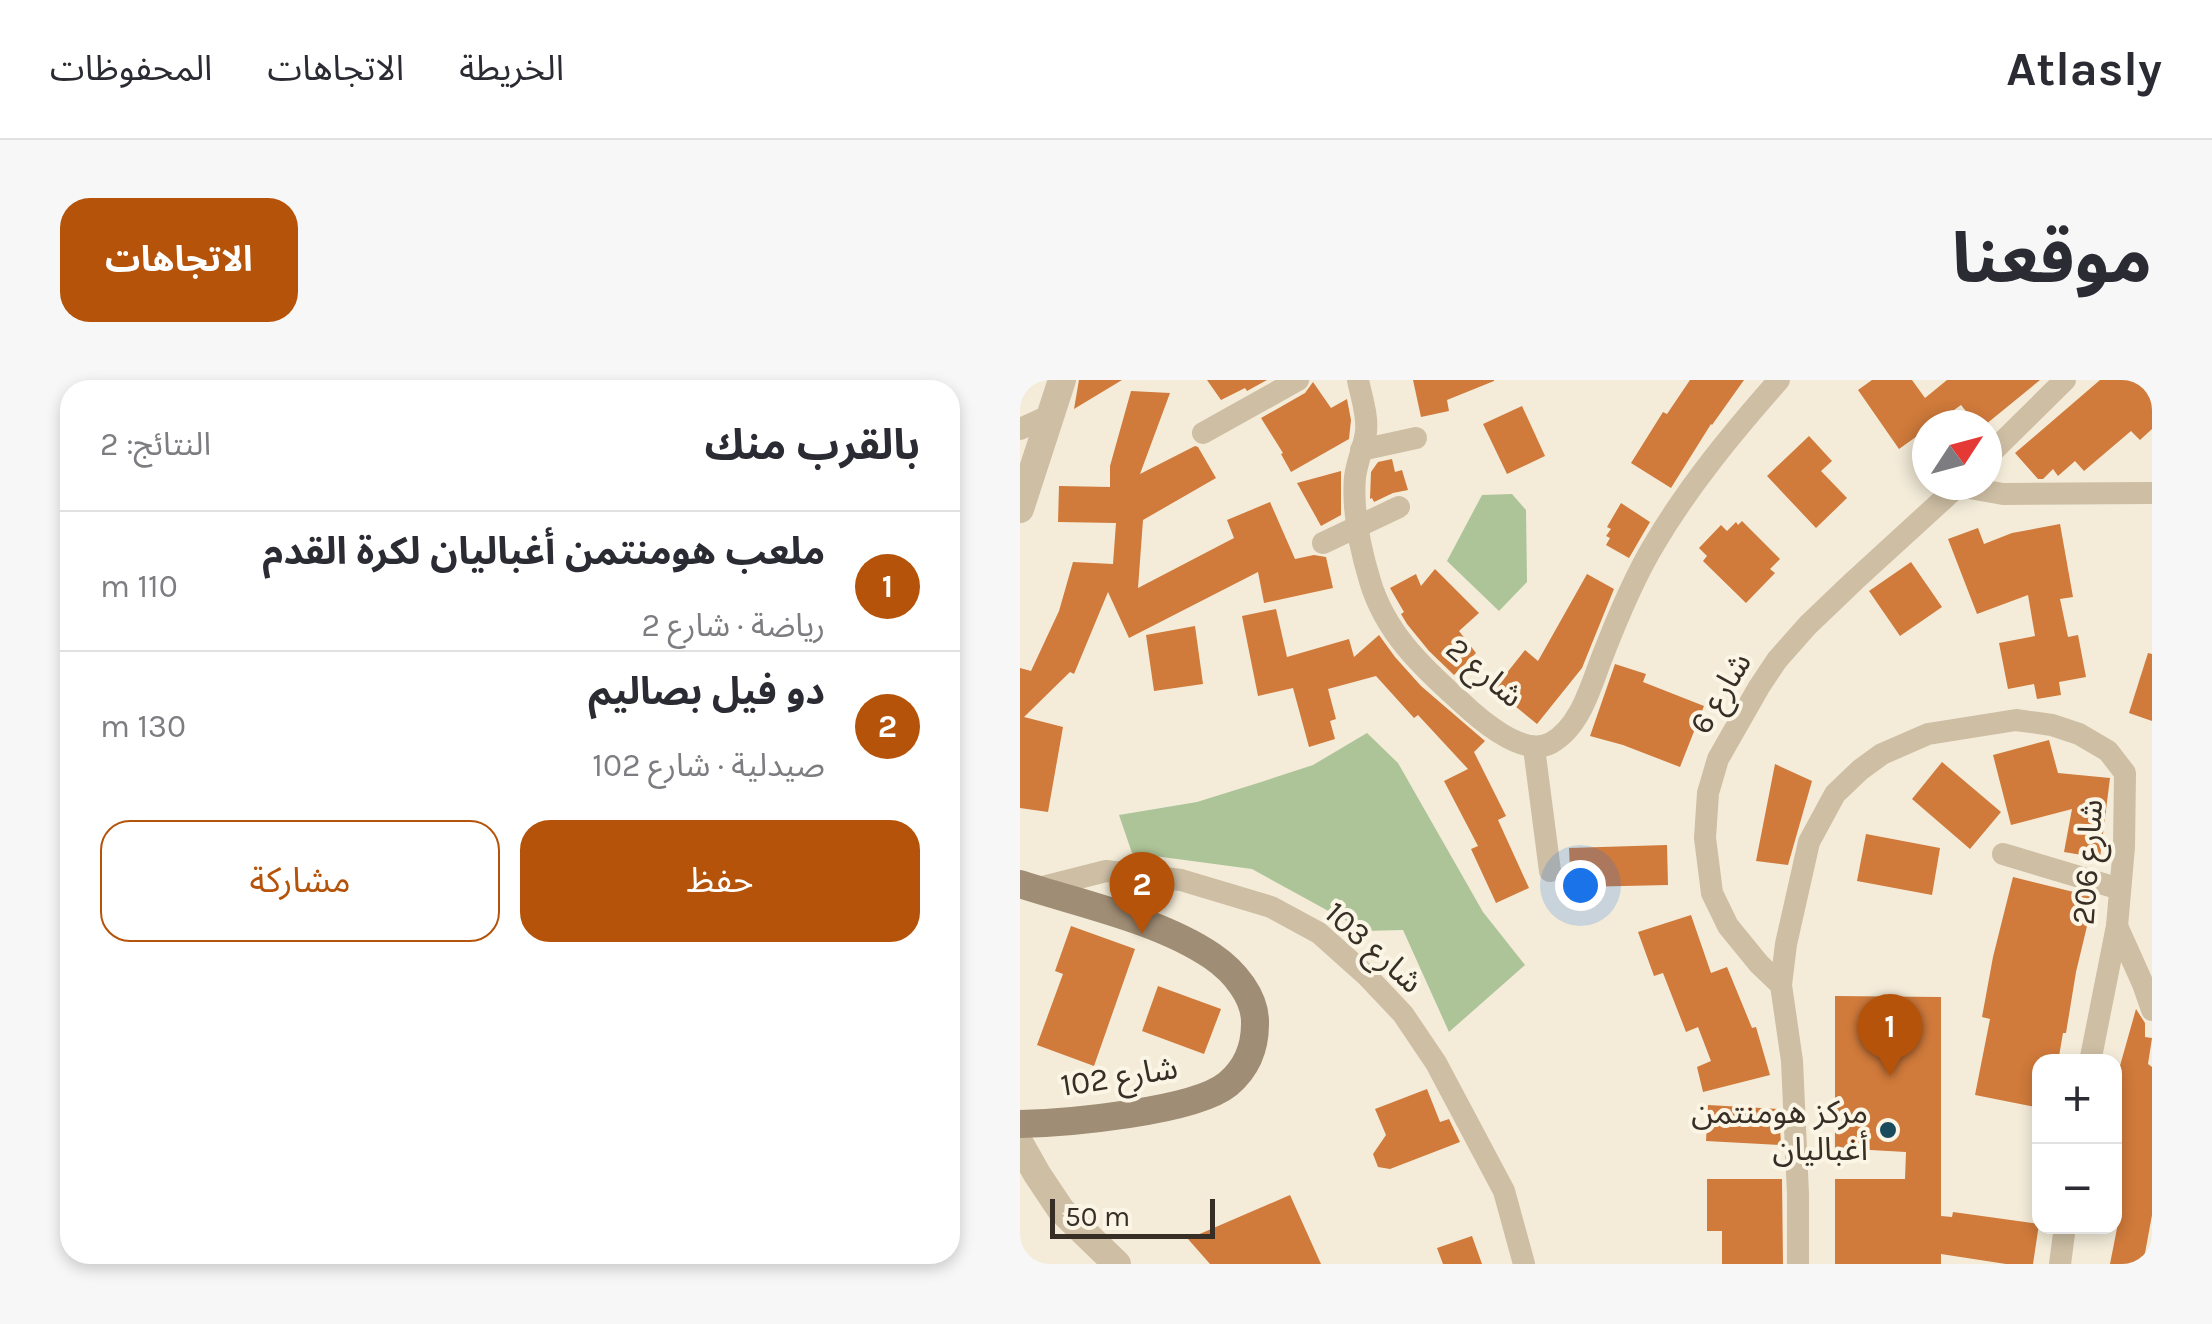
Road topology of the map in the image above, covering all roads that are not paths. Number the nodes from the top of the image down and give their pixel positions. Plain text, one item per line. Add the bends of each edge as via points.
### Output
1 (1062, 380) edge
2 (1298, 380) edge
3 (1358, 380) edge
4 (1779, 380) edge
5 (2065, 380) edge
6 (1051, 414) junction
7 (1020, 428) edge
8 (1202, 433) dead end
9 (1416, 438) dead end
10 (2002, 442) edge
11 (1361, 450) junction
12 (2152, 493) edge
13 (2002, 494) edge
14 (1944, 500) edge
15 (1399, 508) dead end
16 (1020, 509) edge
17 (1356, 527) junction
18 (1323, 544) dead end
19 (1534, 748) junction
20 (2004, 854) dead end
21 (1550, 870) dead end
22 (1028, 886) edge
23 (2120, 889) junction
24 (2118, 926) junction
25 (1781, 986) junction
26 (2152, 1010) edge
27 (2092, 1054) edge
28 (1020, 1124) edge
29 (1020, 1144) edge
30 (2064, 1234) edge
31 (1117, 1264) edge
32 (1524, 1264) edge
33 (1798, 1264) edge
34 (2060, 1264) edge

1 - 6 street
2 - 8 street
3 - 11 street, شارع 2 via 1366,423
4 - 19 street, شارع 2 via 1653,545 1580,709 1558,737
5 - 10 street
6 - 7 street
6 - 16 street
9 - 11 street
11 - 17 street, شارع 2
12 - 13 street
14 - 25 street, شارع 6 via 1808,625 1758,686 1718,758 1704,838 1712,893 1728,926
15 - 17 street
17 - 18 street
17 - 19 street, شارع 2 via 1384,618 1406,649 1478,718
19 - 21 street
20 - 23 street
22 - 28 main road, شارع 102 via 1180,938 1214,957 1236,977 1256,1016 1255,1044 1227,1085 1153,1110
22 - 32 street, شارع 103 via 1106,871 1181,880 1272,907 1319,933 1403,1014 1436,1063 1504,1191
23 - 24 street, شارع 206
23 - 25 street, شارع 206 via 2125,773 2108,751 2079,734 2016,720 1928,734 1882,754 1835,794 1809,842
24 - 26 street
24 - 27 street, شارع 206
25 - 33 street via 1792,1061
29 - 31 street via 1061,1210
30 - 34 street

